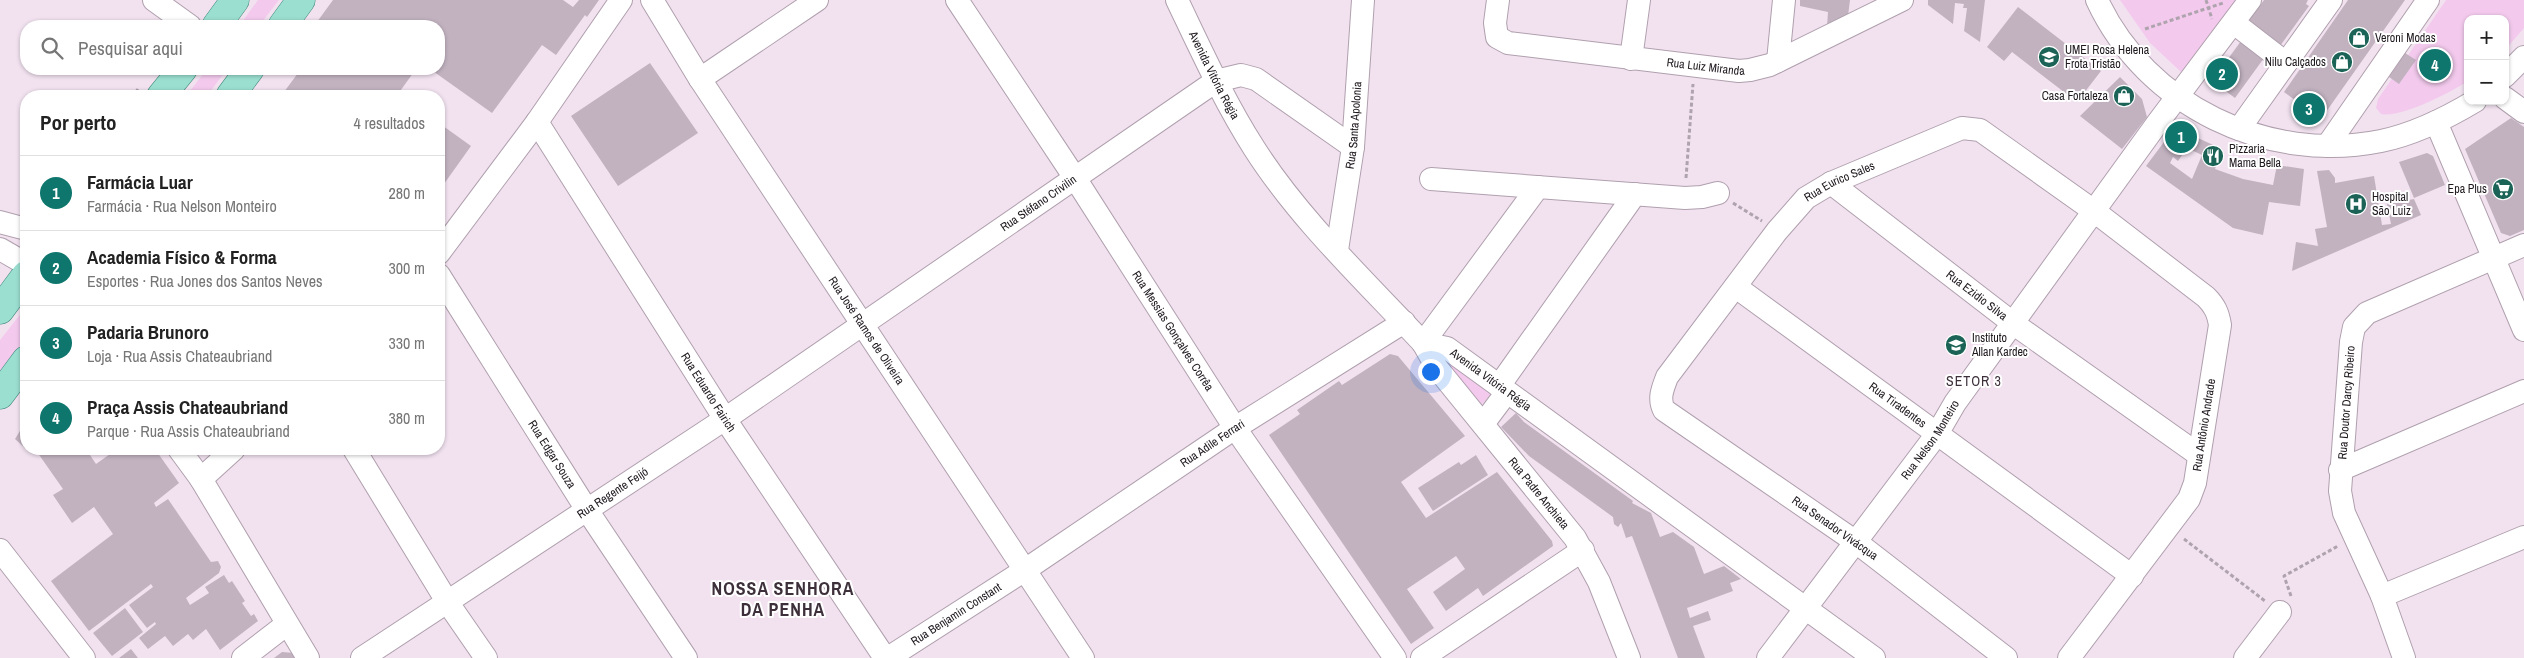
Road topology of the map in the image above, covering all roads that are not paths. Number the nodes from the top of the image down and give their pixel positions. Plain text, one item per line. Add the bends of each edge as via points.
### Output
1 (154, 0) edge
2 (235, 0) edge
3 (301, 0) edge
4 (621, 0) edge
5 (652, 0) edge
6 (817, 0) edge
7 (957, 0) edge
8 (1177, 0) edge
9 (1363, 0) edge
10 (1498, 0) edge
11 (1639, 0) edge
12 (1784, 0) edge
13 (1902, 0) edge
14 (2097, 0) edge
15 (2250, 0) edge
16 (2331, 0) edge
17 (2428, 0) edge
18 (182, 20) edge
19 (220, 20) edge
20 (286, 20) edge
21 (2224, 24) junction
22 (2524, 57) edge
23 (1631, 59) junction
24 (1778, 61) junction
25 (2286, 62) junction
26 (2509, 72) edge
27 (178, 75) edge
28 (246, 75) edge
29 (700, 79) junction
30 (1216, 81) junction
31 (166, 90) edge
32 (234, 90) edge
33 (2178, 97) junction
34 (2509, 101) edge
35 (2467, 105) edge
36 (2524, 112) edge
37 (536, 122) junction
38 (2436, 122) junction
39 (2239, 130) junction
40 (2327, 146) junction
41 (1352, 147) junction
42 (1075, 178) junction
43 (1431, 179) dead end
44 (1831, 183) junction
45 (1538, 187) junction
46 (1718, 193) road end
47 (1635, 194) junction
48 (2094, 211) junction
49 (0, 222) edge
50 (20, 227) edge
51 (445, 245) edge
52 (2524, 245) edge
53 (0, 249) edge
54 (1337, 250) junction
55 (2492, 259) junction
56 (20, 261) edge
57 (20, 283) edge
58 (445, 285) edge
59 (1736, 287) junction
60 (0, 310) edge
61 (1404, 322) junction
62 (2014, 324) junction
63 (862, 326) junction
64 (2524, 330) edge
65 (1423, 343) junction
66 (20, 368) edge
67 (1503, 389) junction
68 (2524, 391) edge
69 (0, 395) edge
70 (1661, 404) joint
71 (725, 419) junction
72 (1483, 424) junction
73 (1235, 428) junction
74 (1937, 434) junction
75 (183, 455) edge
76 (227, 455) edge
77 (358, 455) edge
78 (2199, 455) junction
79 (2340, 470) junction
80 (201, 479) junction
81 (587, 510) junction
82 (2524, 537) edge
83 (1856, 542) junction
84 (0, 550) edge
85 (1583, 550) junction
86 (1025, 570) junction
87 (2132, 576) junction
88 (2382, 596) junction
89 (448, 602) junction
90 (1807, 608) junction
91 (2280, 612) road end
92 (287, 624) junction
93 (2249, 656) edge
94 (82, 658) edge
95 (243, 658) edge
96 (308, 658) edge
97 (362, 658) edge
98 (486, 658) edge
99 (686, 658) edge
100 (887, 658) edge
101 (1083, 658) edge
102 (1395, 658) edge
103 (1422, 658) edge
104 (1629, 658) edge
105 (1768, 658) edge
106 (1874, 658) edge
107 (2006, 658) edge
108 (2069, 658) edge
109 (2404, 658) edge

1 - 18 street
2 - 19 main road
3 - 20 main road
4 - 37 street
5 - 29 street, Rua José Ramos de Oliveira
6 - 29 street
7 - 42 street, Rua Messias Gonçalves Corrêa
8 - 30 street, Avenida Vitória Régia
9 - 41 street, Rua Santa Apolonia
10 - 23 street, Rua Luiz Miranda via 1494,23 1497,37 1508,43
11 - 23 street
12 - 24 street
13 - 24 street, Rua Luiz Miranda
14 - 33 street via 2126,47 2142,66
15 - 21 street, Rua Nelson Monteiro
16 - 25 street
17 - 40 street
21 - 25 street
21 - 33 street, Rua Nelson Monteiro
22 - 26 street
23 - 24 street, Rua Luiz Miranda via 1750,70
25 - 39 street
27 - 31 main road
28 - 32 main road
29 - 63 street, Rua José Ramos de Oliveira
30 - 41 street via 1241,75 1256,79
30 - 42 street, Rua Stéfano Crivilin
30 - 54 street, Avenida Vitória Régia via 1259,156
33 - 39 street via 2204,114
33 - 48 street, Rua Nelson Monteiro
34 - 36 street
35 - 38 street
37 - 51 street
37 - 71 street, Rua Eduardo Fairich
38 - 40 street via 2381,141
38 - 55 street
39 - 40 street via 2277,141
41 - 54 street, Rua Santa Apolonia
42 - 63 street, Rua Stéfano Crivilin
42 - 73 street, Rua Messias Gonçalves Corrêa
43 - 45 street
44 - 48 street, Rua Eurico Sales via 1954,130 1970,127 1980,130
44 - 59 street, Rua Eurico Sales via 1806,198
44 - 62 street, Rua Ezidio Silva
45 - 47 street
45 - 65 street
46 - 47 street via 1685,198
47 - 67 street
48 - 62 street, Rua Nelson Monteiro
48 - 78 street, Rua Antônio Andrade via 2206,297 2217,310 2220,325
49 - 50 street
52 - 55 street, Rua Doutor Darcy Ribeiro
53 - 56 street
54 - 61 street, Avenida Vitória Régia
55 - 64 street
55 - 79 street, Rua Doutor Darcy Ribeiro via 2368,313 2354,326
57 - 60 main road
58 - 81 street, Rua Edgar Souza
59 - 70 street, Rua Eurico Sales via 1667,377
59 - 74 street, Rua Tiradentes
61 - 65 street, Avenida Vitória Régia
61 - 73 street, Rua Adile Ferrari
62 - 74 street, Rua Nelson Monteiro via 1955,403
62 - 78 street, Rua Ezidio Silva
63 - 71 street, Rua Regente Feijó
63 - 86 street, Rua José Ramos de Oliveira
65 - 67 street, Avenida Vitória Régia via 1447,348
65 - 72 street, Rua Padre Anchieta via 1432,362
66 - 69 main road
67 - 72 street
67 - 90 street, Avenida Vitória Régia
68 - 79 street
70 - 83 street, Rua Senador Vivácqua via 1664,410
71 - 81 street, Rua Regente Feijó
71 - 100 street, Rua Eduardo Fairich
72 - 85 street, Rua Padre Anchieta
73 - 86 street, Rua Adile Ferrari
73 - 102 street, Rua Messias Gonçalves Corrêa
74 - 83 street, Rua Nelson Monteiro
74 - 87 street, Rua Tiradentes
75 - 80 street
76 - 80 street
77 - 89 street
78 - 87 street, Rua Antônio Andrade via 2190,500
79 - 88 street, Rua Doutor Darcy Ribeiro via 2344,513
80 - 92 street
81 - 89 street, Rua Regente Feijó
81 - 99 street, Rua Edgar Souza
82 - 88 street
83 - 90 street, Rua Nelson Monteiro
83 - 107 street, Rua Senador Vivácqua
84 - 94 street
85 - 103 street
85 - 104 street, Rua Padre Anchieta
86 - 100 street, Rua Benjamin Constant
86 - 101 street, Rua José Ramos de Oliveira
87 - 108 street, Rua Antônio Andrade
88 - 109 street, Rua Doutor Darcy Ribeiro
89 - 97 street, Rua Regente Feijó
89 - 98 street
90 - 105 street, Rua Nelson Monteiro
90 - 106 street, Avenida Vitória Régia
91 - 93 street
92 - 95 street
92 - 96 street

